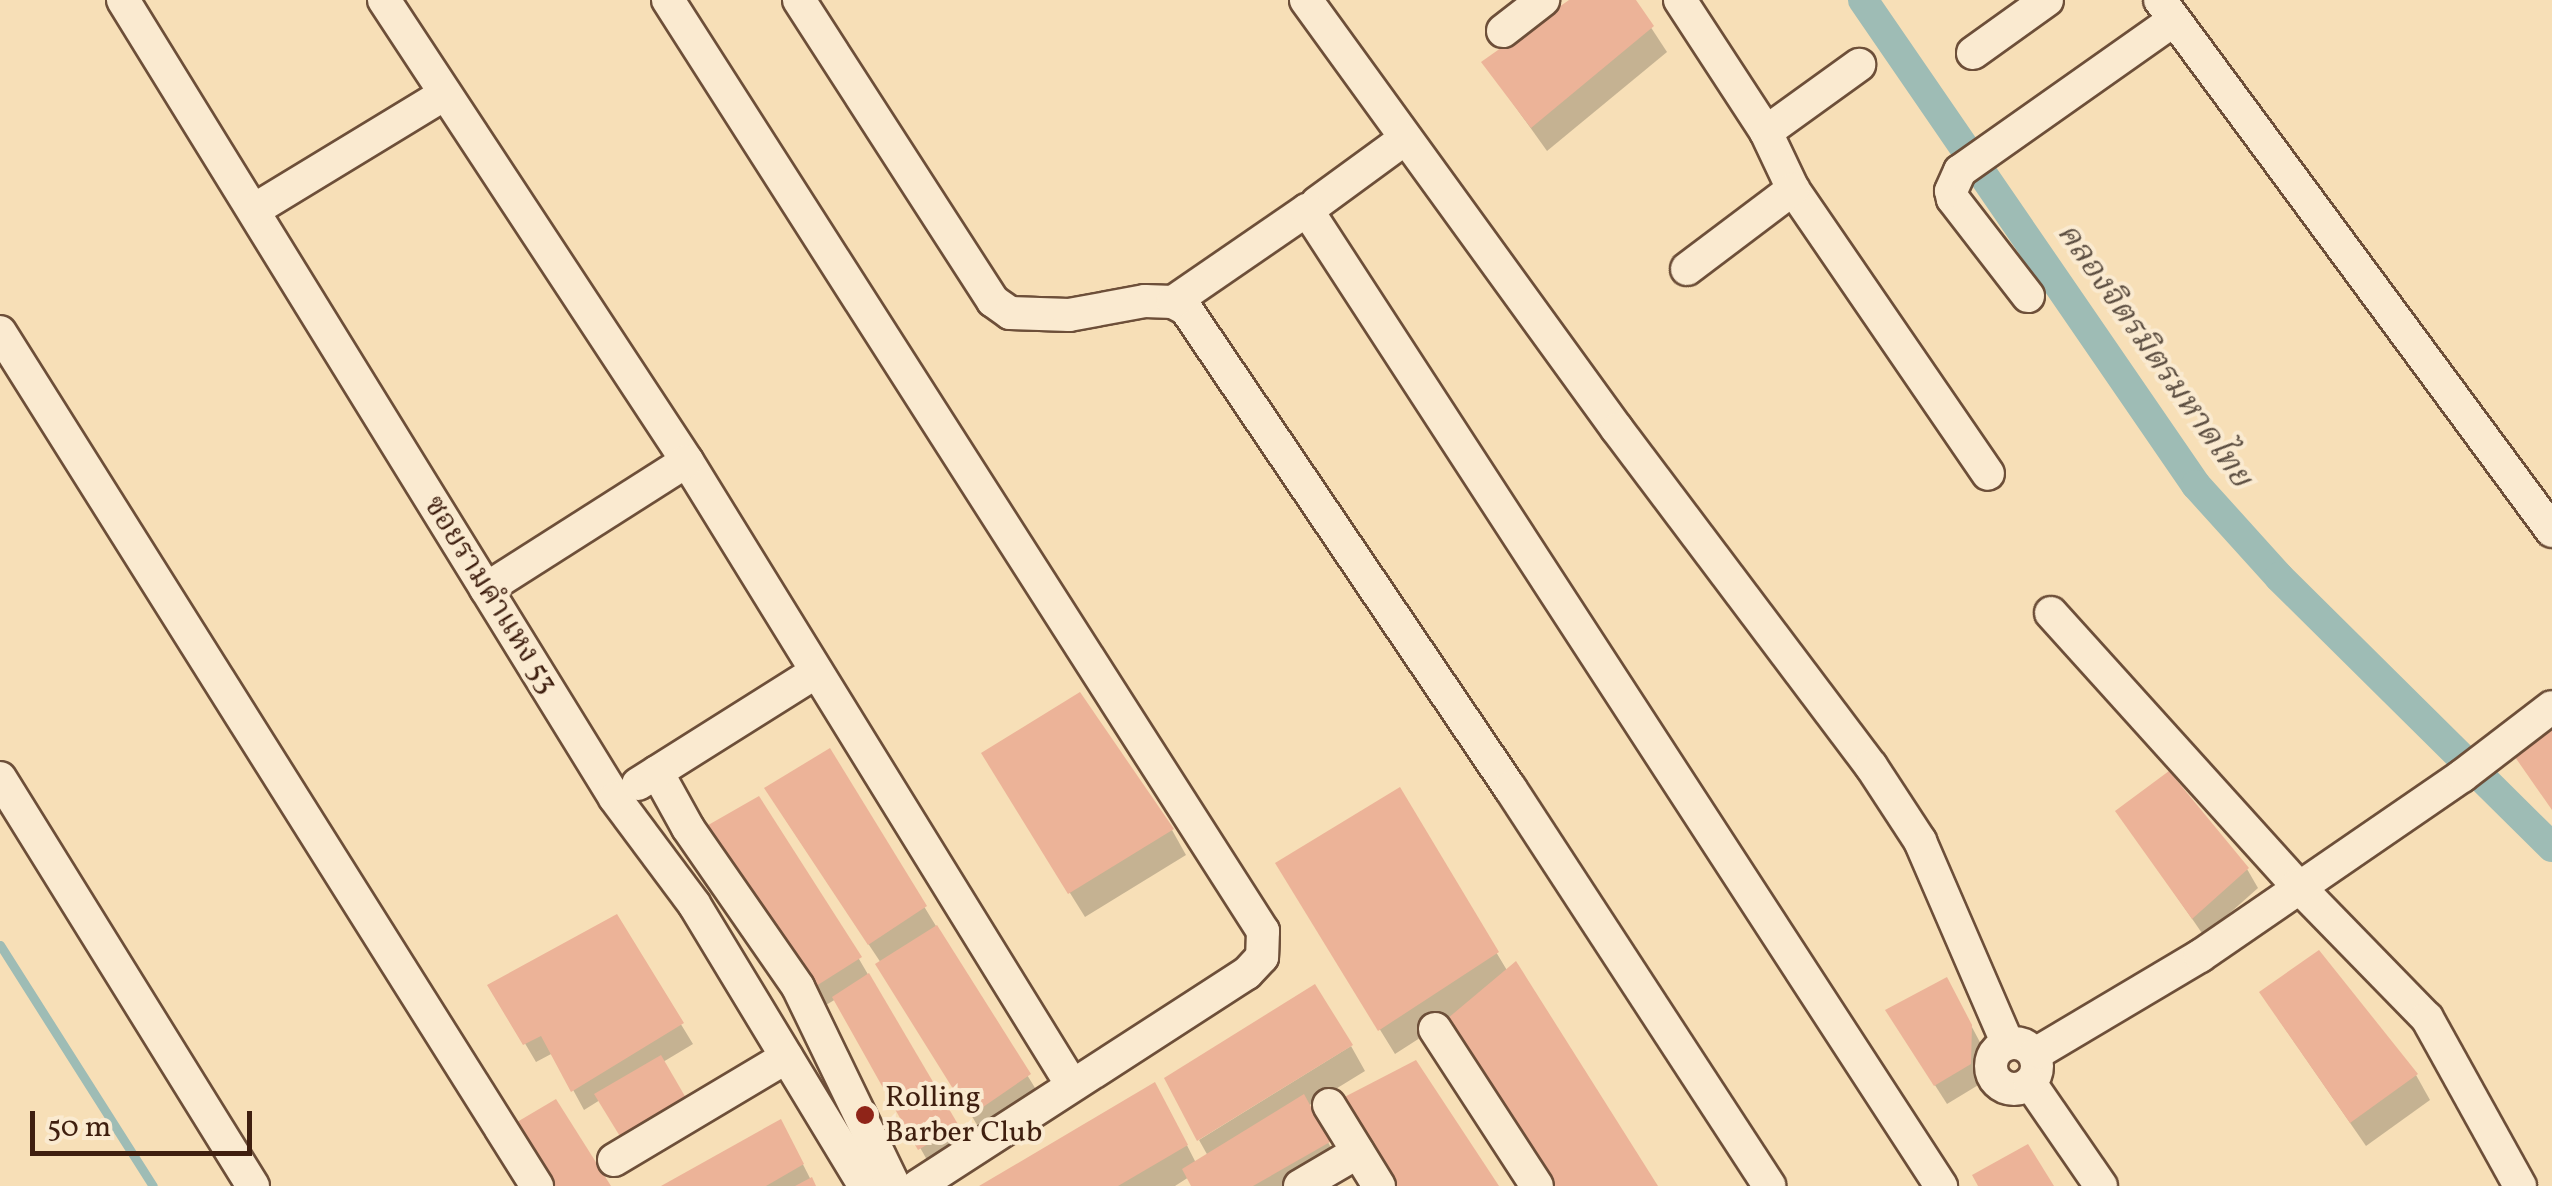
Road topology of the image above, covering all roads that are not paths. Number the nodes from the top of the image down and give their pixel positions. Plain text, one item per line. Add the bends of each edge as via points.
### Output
1 (123, 0) edge
2 (384, 0) edge
3 (668, 0) edge
4 (799, 0) edge
5 (1306, 0) edge
6 (1543, 0) edge
7 (1680, 0) edge
8 (2046, 0) edge
9 (2167, 10) edge
10 (1503, 31) dead end
11 (1973, 53) dead end
12 (1858, 65) dead end
13 (445, 94) junction
14 (1766, 132) junction
15 (1404, 140) junction
16 (1793, 190) junction
17 (1317, 203) dead end
18 (254, 210) junction
19 (1687, 269) dead end
20 (2028, 296) dead end
21 (1173, 302) junction
22 (0, 332) edge
23 (687, 461) junction
24 (1988, 474) dead end
25 (2552, 532) edge
26 (486, 589) junction
27 (2051, 613) dead end
28 (816, 672) junction
29 (2552, 707) edge
30 (657, 772) junction
31 (0, 778) edge
32 (615, 798) junction
33 (2298, 885) junction
34 (1435, 1029) dead end
35 (786, 1057) junction
36 (2024, 1060) junction
37 (1072, 1085) junction
38 (1329, 1105) dead end
39 (1358, 1152) junction
40 (614, 1160) dead end
41 (253, 1186) edge
42 (537, 1186) edge
43 (864, 1186) edge
44 (894, 1186) edge
45 (918, 1186) edge
46 (1300, 1186) edge
47 (1379, 1186) edge
48 (1537, 1186) edge
49 (1769, 1186) edge
50 (1941, 1186) edge
51 (2101, 1186) edge
52 (2520, 1186) edge

1 - 18 street, ซอยรามคำแหง 53
2 - 13 street
3 - 37 street via 1263,932 1262,957 1247,973
4 - 21 street via 993,300 1010,313 1069,315 1145,300
5 - 15 street
6 - 10 street
7 - 14 street
8 - 11 street
9 - 20 street via 1960,172 1953,199
9 - 25 street
12 - 14 street
13 - 18 street
13 - 23 street
14 - 16 street
15 - 17 street
15 - 36 street via 1871,766 1920,841
16 - 19 street
16 - 24 street
18 - 26 street, ซอยรามคำแหง 53
21 - 49 street via 1186,309 1510,788
21 - 50 street via 1307,210
22 - 42 street
23 - 26 street
23 - 28 street
26 - 32 street, ซอยรามคำแหง 53
27 - 33 street
28 - 30 street
28 - 37 street
29 - 33 street
30 - 32 street
30 - 44 street via 798,987
31 - 41 street
32 - 35 street, ซอยรามคำแหง 53 via 694,904
33 - 36 street via 2142,994
33 - 52 street via 2427,1018
34 - 48 street
35 - 40 street
35 - 43 street, ซอยรามคำแหง 53
36 - 51 street
37 - 45 street
38 - 39 street
39 - 46 street
39 - 47 street

